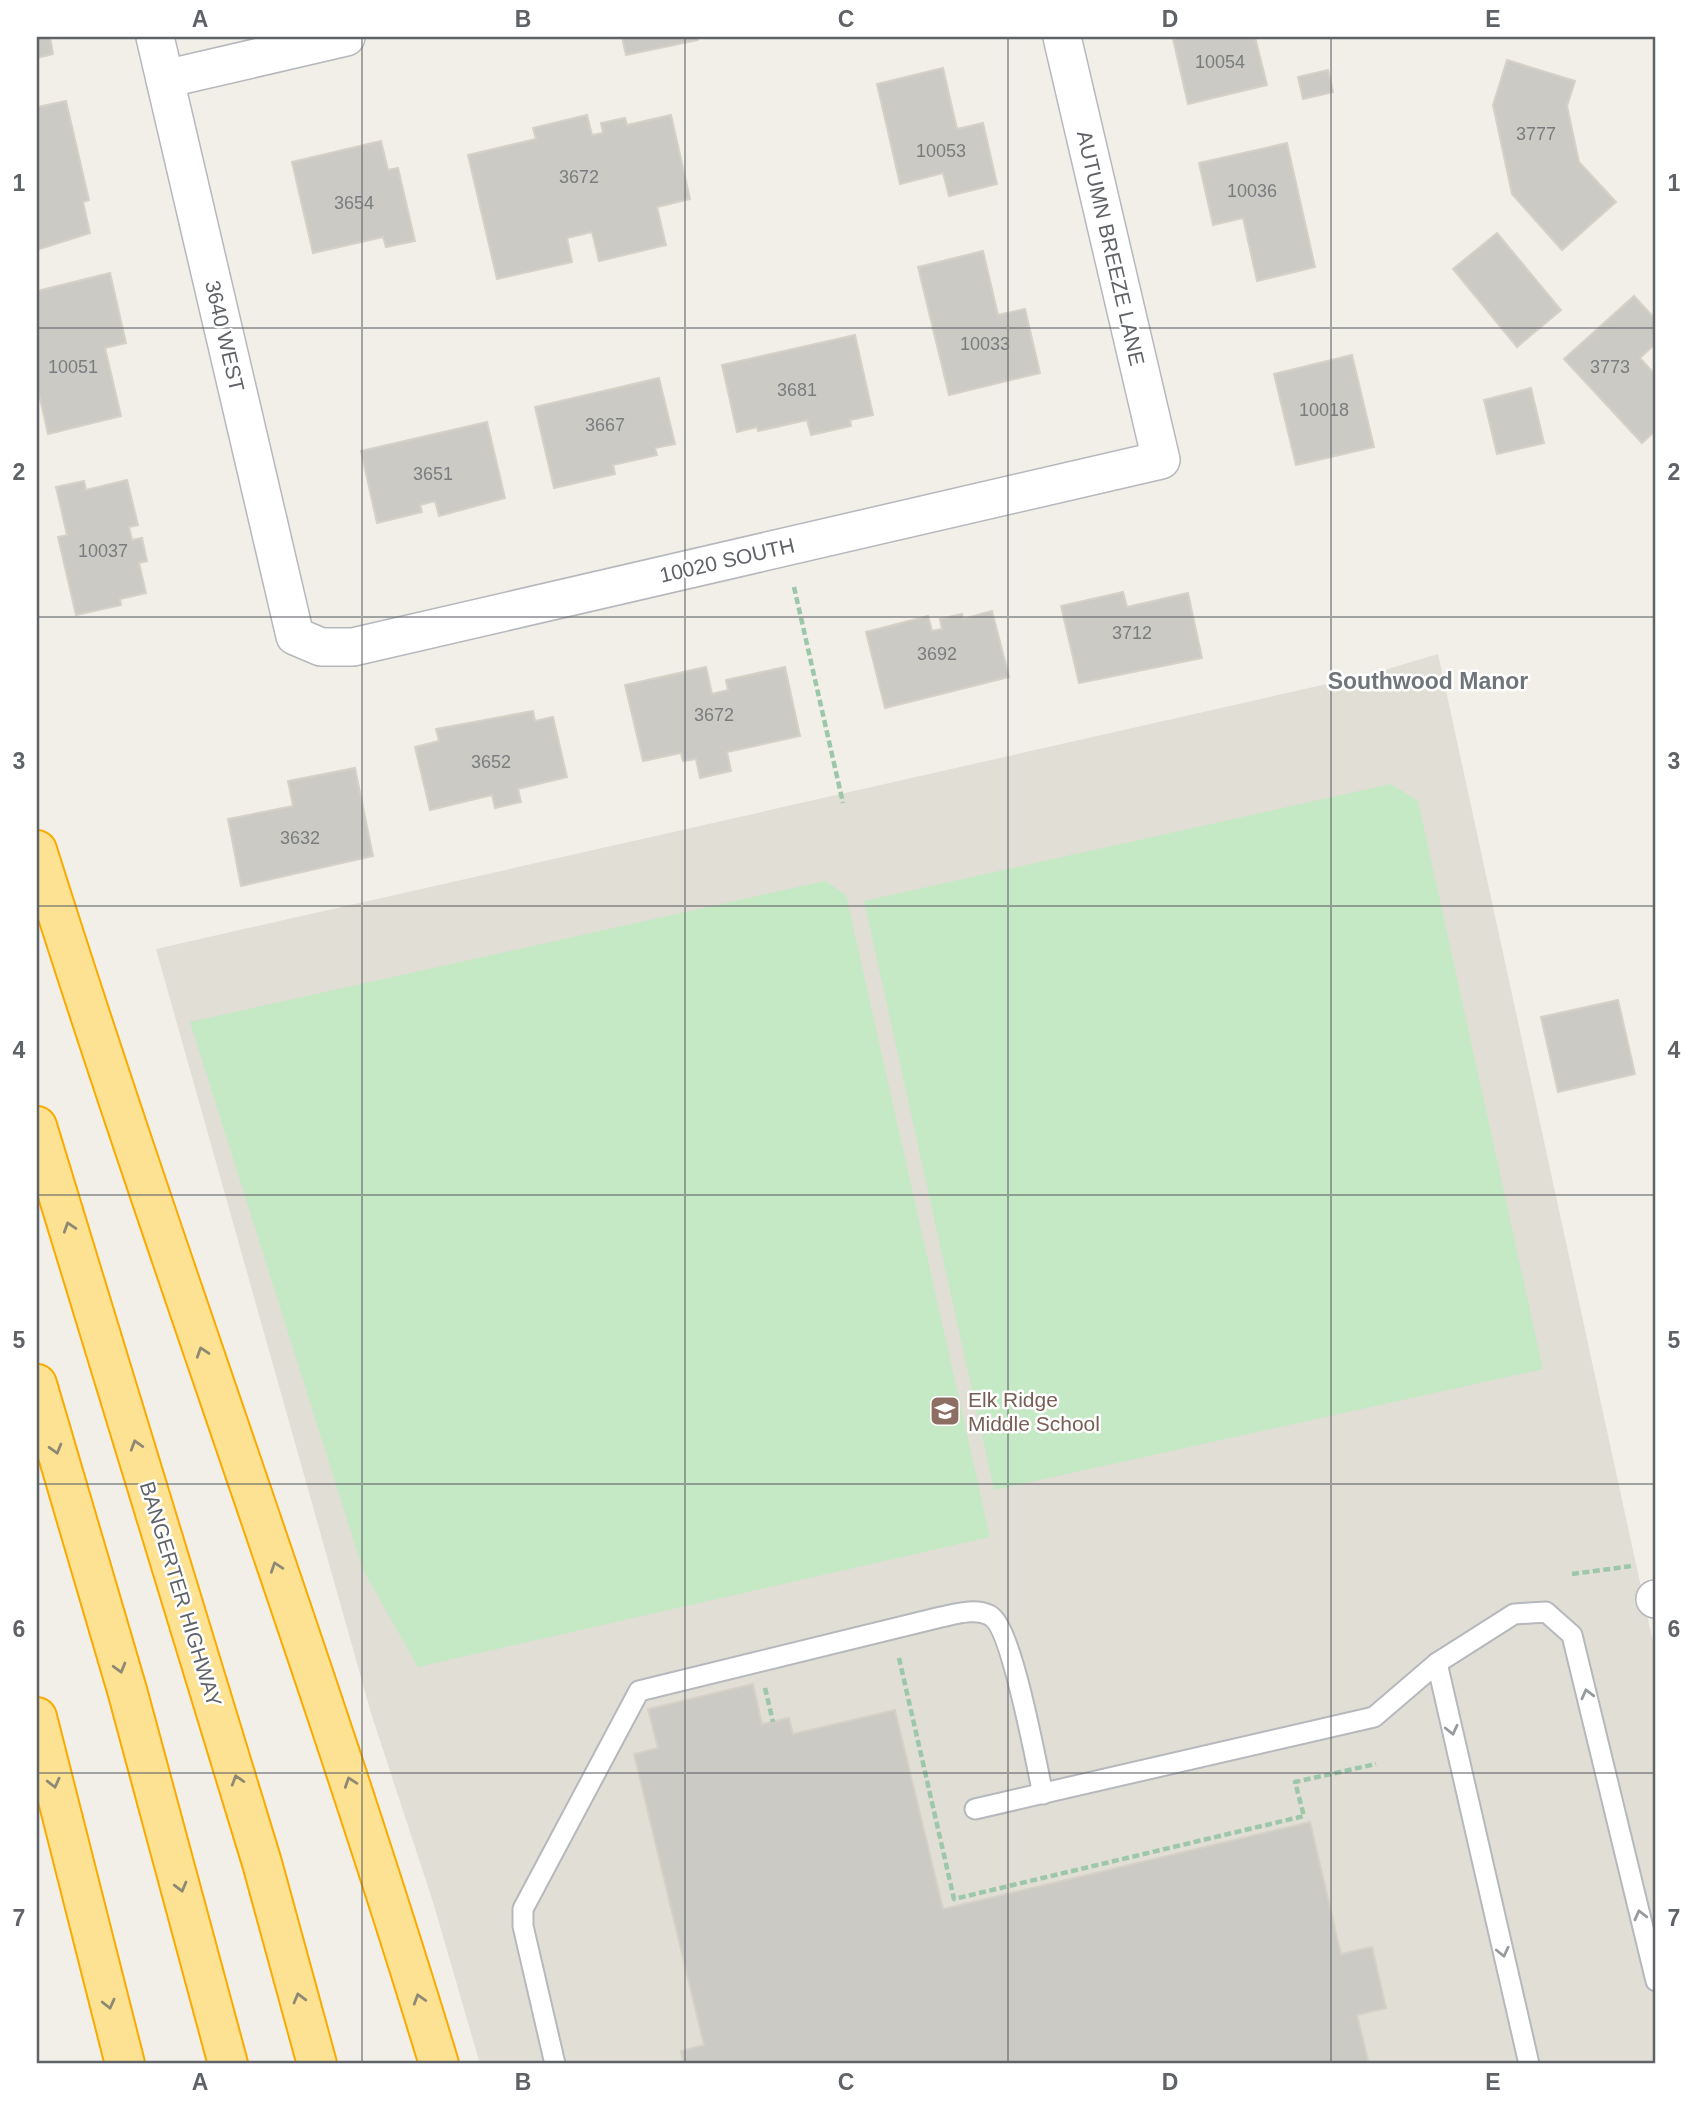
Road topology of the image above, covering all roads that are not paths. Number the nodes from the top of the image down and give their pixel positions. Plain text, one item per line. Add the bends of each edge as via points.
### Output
1 (155, 37) edge
2 (346, 37) edge
3 (1062, 37) edge
4 (164, 79) junction
5 (1161, 460) joint
6 (295, 636) joint
7 (37, 850) edge
8 (37, 1126) edge
9 (37, 1384) edge
10 (1437, 1663) junction
11 (37, 1717) edge
12 (1043, 1794) junction
13 (975, 1809) dead end
14 (1656, 1981) edge
15 (125, 2064) edge
16 (229, 2064) edge
17 (317, 2064) edge
18 (439, 2064) edge
19 (555, 2064) edge
20 (1529, 2064) edge

1 - 4 street, 3640 WEST
2 - 4 street
3 - 5 street, AUTUMN BREEZE LANE
4 - 6 street, 3640 WEST
5 - 6 street, 10020 SOUTH via 353,647 321,647
18 -> 7 highway via 381,1874 237,1457
17 -> 8 highway, BANGERTER HIGHWAY via 254,1837
9 -> 16 highway
10 - 12 lane via 1374,1717
14 -> 10 lane via 1572,1635 1546,1612 1514,1614
10 -> 20 lane
11 -> 15 highway
12 - 13 lane
12 - 19 lane via 1010,1651 1001,1626 990,1615 970,1612 941,1617 639,1691 523,1909

